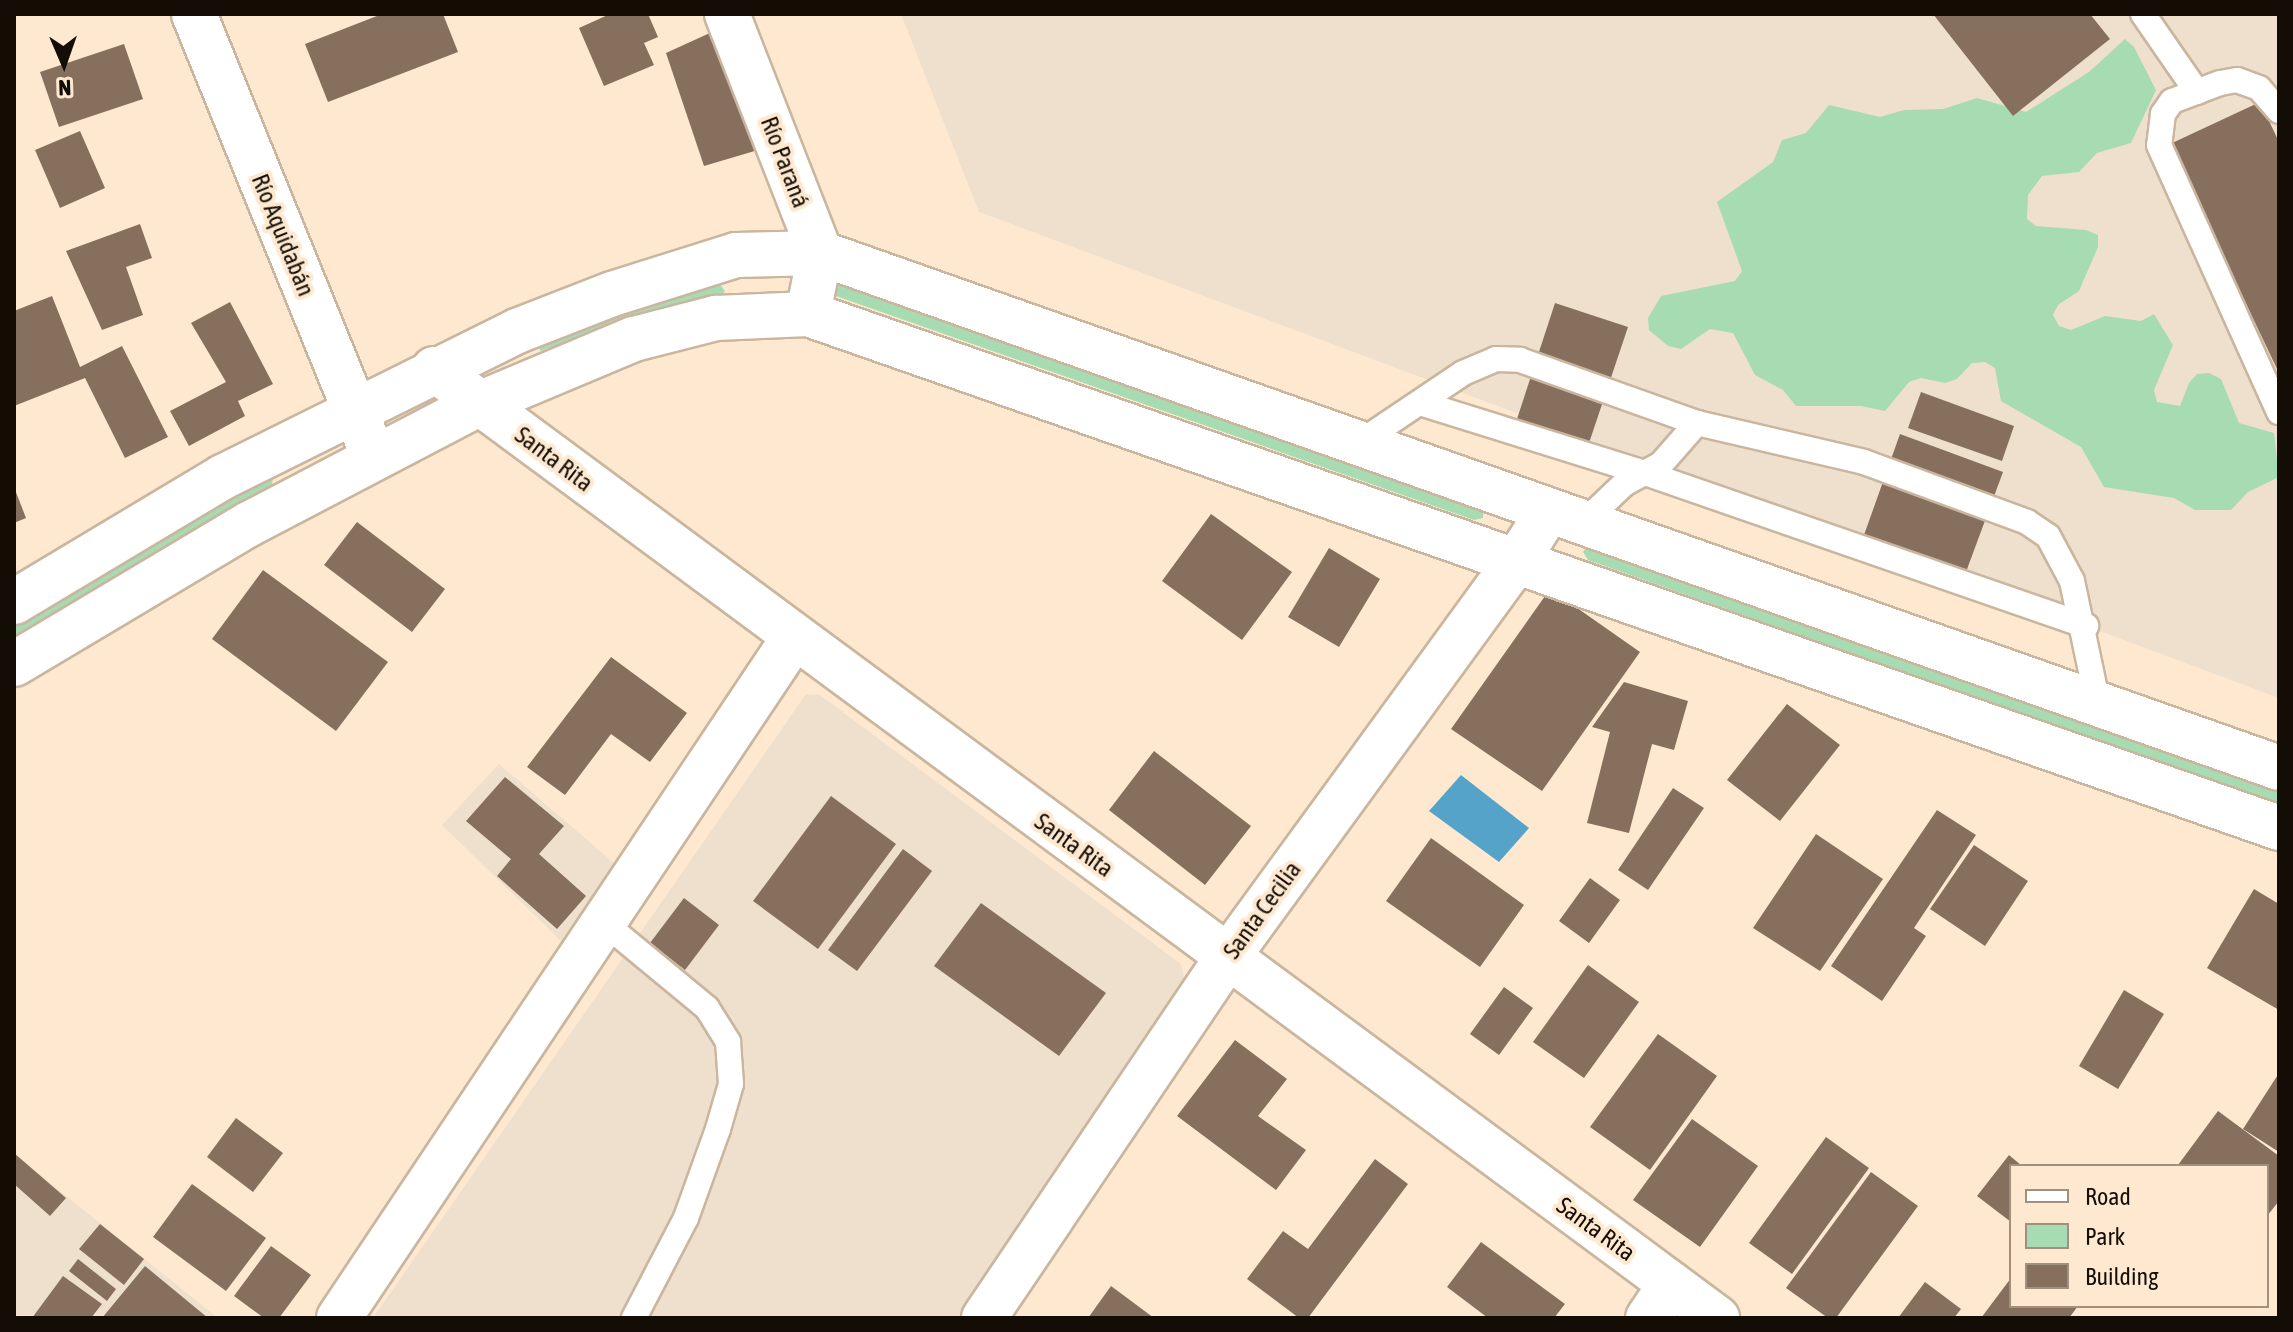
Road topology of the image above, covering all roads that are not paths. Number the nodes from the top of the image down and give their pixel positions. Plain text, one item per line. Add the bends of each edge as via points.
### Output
1 (194, 14) edge
2 (727, 14) edge
3 (2143, 14) edge
4 (2197, 92) junction
5 (2279, 111) edge
6 (820, 253) junction
7 (808, 314) junction
8 (434, 369) junction
9 (1420, 403) junction
10 (479, 404) junction
11 (352, 412) junction
12 (2279, 412) edge
13 (1697, 423) junction
14 (1359, 443) junction
15 (373, 455) junction
16 (1645, 473) junction
17 (1566, 516) junction
18 (1517, 561) junction
19 (14, 602) edge
20 (2086, 626) junction
21 (793, 639) junction
22 (14, 664) edge
23 (2098, 704) junction
24 (2279, 768) edge
25 (2279, 828) edge
26 (603, 922) junction
27 (1227, 958) junction
28 (1660, 1301) edge
29 (339, 1318) edge
30 (634, 1318) edge
31 (984, 1318) edge
32 (1717, 1318) edge

1 - 11 main road, Río Aquidabán
2 - 6 main road, Río Paraná
3 - 4 lane
4 - 5 lane via 2237,80 2272,97
4 - 12 lane via 2172,101 2163,114 2159,145
6 - 7 main road
6 - 8 main road via 736,255 612,294
6 - 14 main road
7 - 10 main road via 716,318 634,339
7 - 18 main road
8 - 10 main road, Santa Rita
8 - 11 main road
9 - 13 lane via 1479,365 1520,360
9 - 14 lane
9 - 16 lane
10 - 15 main road
10 - 21 main road, Santa Rita
11 - 15 main road, Río Aquidabán
11 - 19 main road via 223,477
13 - 16 lane via 1661,464
13 - 20 lane via 1864,462 2027,522 2048,536 2063,556
14 - 17 main road
15 - 22 main road
16 - 17 lane
16 - 20 lane
17 - 18 main road, Santa Cecilia
17 - 23 main road
18 - 25 main road
18 - 27 main road, Santa Cecilia
20 - 23 lane
21 - 26 main road
21 - 27 main road, Santa Rita
23 - 24 main road
26 - 29 main road
26 - 30 lane via 707,1008 728,1042 731,1084 718,1129 686,1218
27 - 28 main road, Santa Rita
27 - 31 main road, Santa Cecilia
28 - 32 main road, Santa Rita

